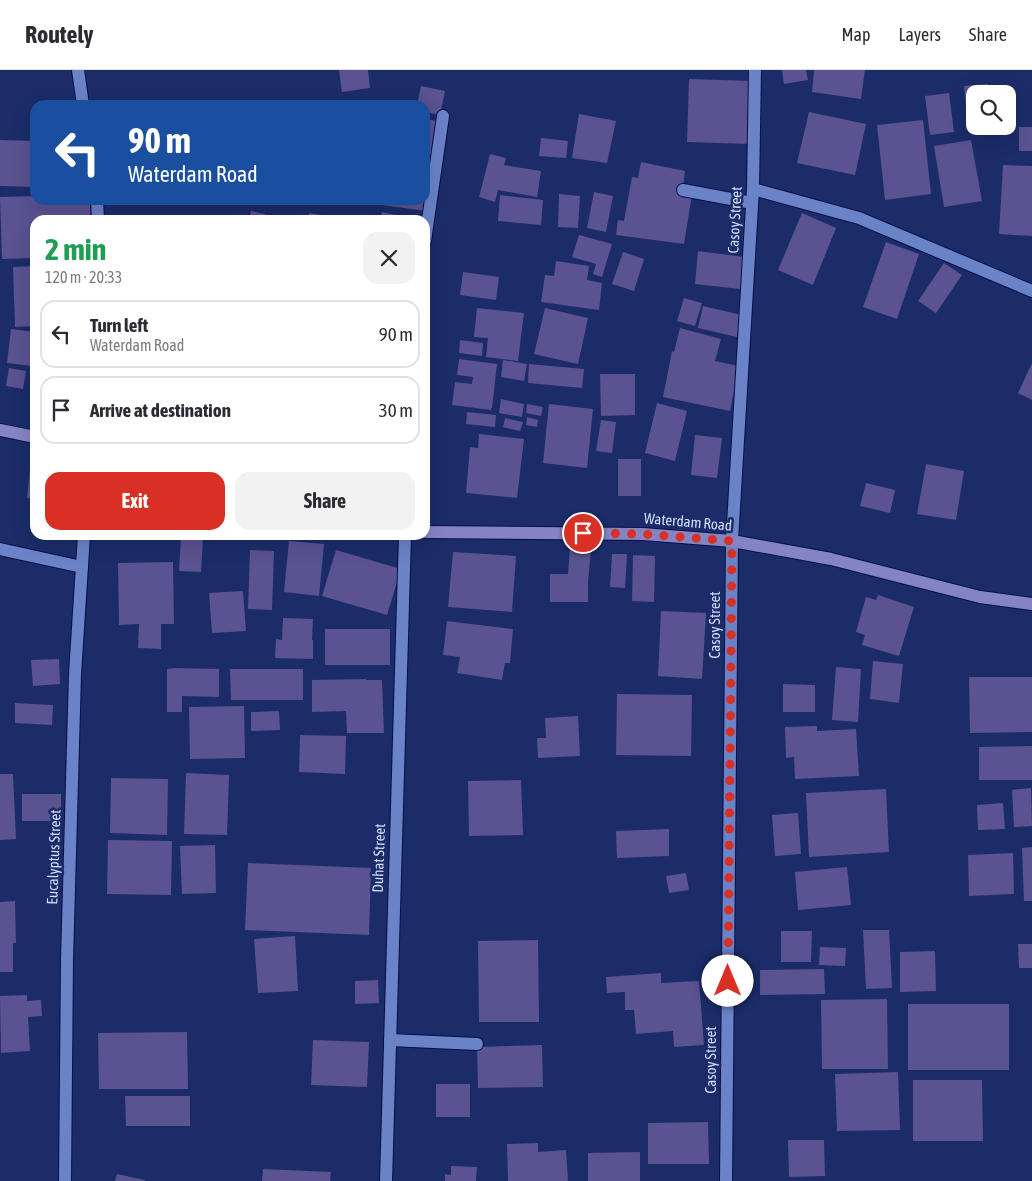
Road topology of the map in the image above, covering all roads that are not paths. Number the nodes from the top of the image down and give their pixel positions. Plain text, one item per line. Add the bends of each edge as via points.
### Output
1 (78, 70) edge
2 (755, 70) edge
3 (82, 99) edge
4 (443, 116) dead end
5 (753, 189) junction
6 (683, 190) dead end
7 (752, 203) junction
8 (429, 215) edge
9 (1032, 291) edge
10 (0, 430) edge
11 (30, 436) edge
12 (430, 532) edge
13 (84, 540) edge
14 (405, 540) edge
15 (732, 541) junction
16 (0, 549) edge
17 (82, 567) junction
18 (1032, 604) edge
19 (390, 1040) junction
20 (477, 1044) dead end
21 (65, 1181) edge
22 (386, 1181) edge
23 (726, 1181) edge

1 - 3 street
2 - 5 street, Casoy Street
4 - 8 street
5 - 7 street, Casoy Street
5 - 9 street via 860,218
6 - 7 street
7 - 15 street, Casoy Street
10 - 11 street
12 - 15 street, Waterdam Road via 643,534
13 - 17 street, Eucalyptus Street
14 - 19 street, Duhat Street
15 - 18 street, Waterdam Road via 831,560 980,597
15 - 23 street, Casoy Street
16 - 17 street
17 - 21 street, Eucalyptus Street via 75,674
19 - 20 street
19 - 22 street, Duhat Street

